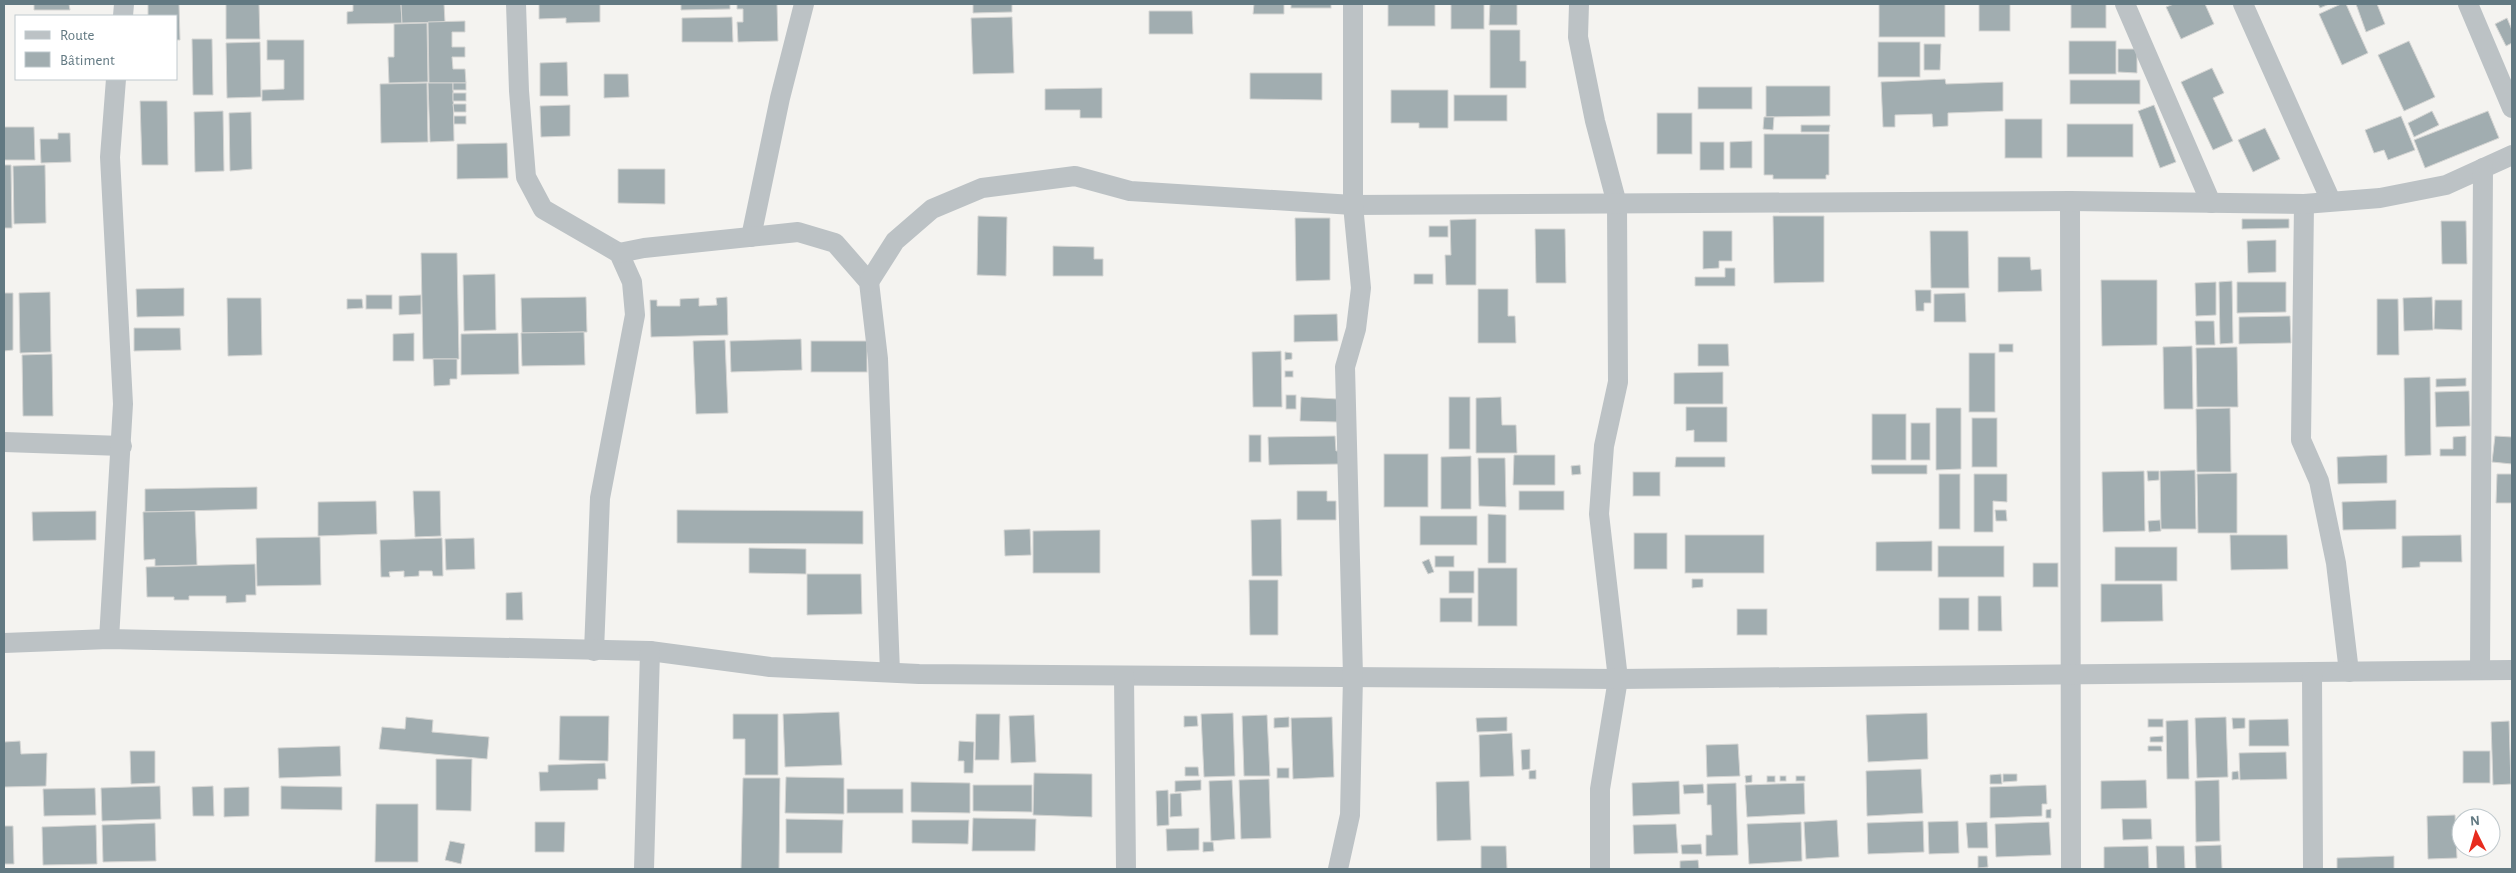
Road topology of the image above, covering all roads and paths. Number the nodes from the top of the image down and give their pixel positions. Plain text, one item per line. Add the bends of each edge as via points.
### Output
1 (516, 4) edge
2 (804, 4) edge
3 (1353, 4) edge
4 (1579, 4) edge
5 (2125, 4) edge
6 (2243, 4) edge
7 (2468, 4) edge
8 (116, 80) edge
9 (2512, 108) edge
10 (2512, 155) edge
11 (2483, 168) junction
12 (2070, 201) junction
13 (2331, 201) junction
14 (2211, 203) junction
15 (1617, 204) junction
16 (2304, 204) junction
17 (1353, 205) junction
18 (751, 237) junction
19 (619, 253) junction
20 (869, 282) junction
21 (4, 442) edge
22 (122, 446) junction
23 (110, 639) junction
24 (4, 643) edge
25 (594, 651) junction
26 (650, 651) junction
27 (2480, 670) junction
28 (2512, 670) edge
29 (890, 672) junction
30 (2312, 672) junction
31 (2349, 672) junction
32 (2070, 675) junction
33 (1124, 676) junction
34 (1353, 676) junction
35 (1618, 679) junction
36 (644, 869) edge
37 (1126, 869) edge
38 (1338, 869) edge
39 (1600, 869) edge
40 (2071, 869) edge
41 (2312, 869) edge

1 - 19 street via 526,177 543,209
2 - 18 street via 780,98
3 - 17 street
4 - 15 street via 1578,38
5 - 14 street
6 - 13 street
7 - 9 street
8 - 22 street via 110,157 123,404
10 - 11 street
11 - 13 street via 2446,185 2380,198
11 - 27 street
12 - 14 street
12 - 15 street
12 - 32 street
13 - 16 street
14 - 16 street
15 - 17 street
15 - 35 street via 1618,382 1604,446 1599,514
16 - 31 street via 2301,440 2319,480 2336,563
17 - 20 street via 1130,190 1075,176 982,188 932,209 895,241
17 - 34 street via 1361,288 1356,329 1345,367
18 - 19 street
18 - 20 street via 798,232 835,243
19 - 25 street via 632,282 634,315 600,498
20 - 29 street via 878,359
21 - 22 street
22 - 23 street
23 - 24 street
23 - 25 street
25 - 26 street
26 - 29 street via 770,667
26 - 36 street
27 - 28 street
27 - 31 street
29 - 33 street
30 - 31 street
30 - 32 street
30 - 41 street
32 - 35 street
32 - 40 street
33 - 34 street
33 - 37 street
34 - 35 street
34 - 38 street via 1350,816
35 - 39 street via 1600,789

